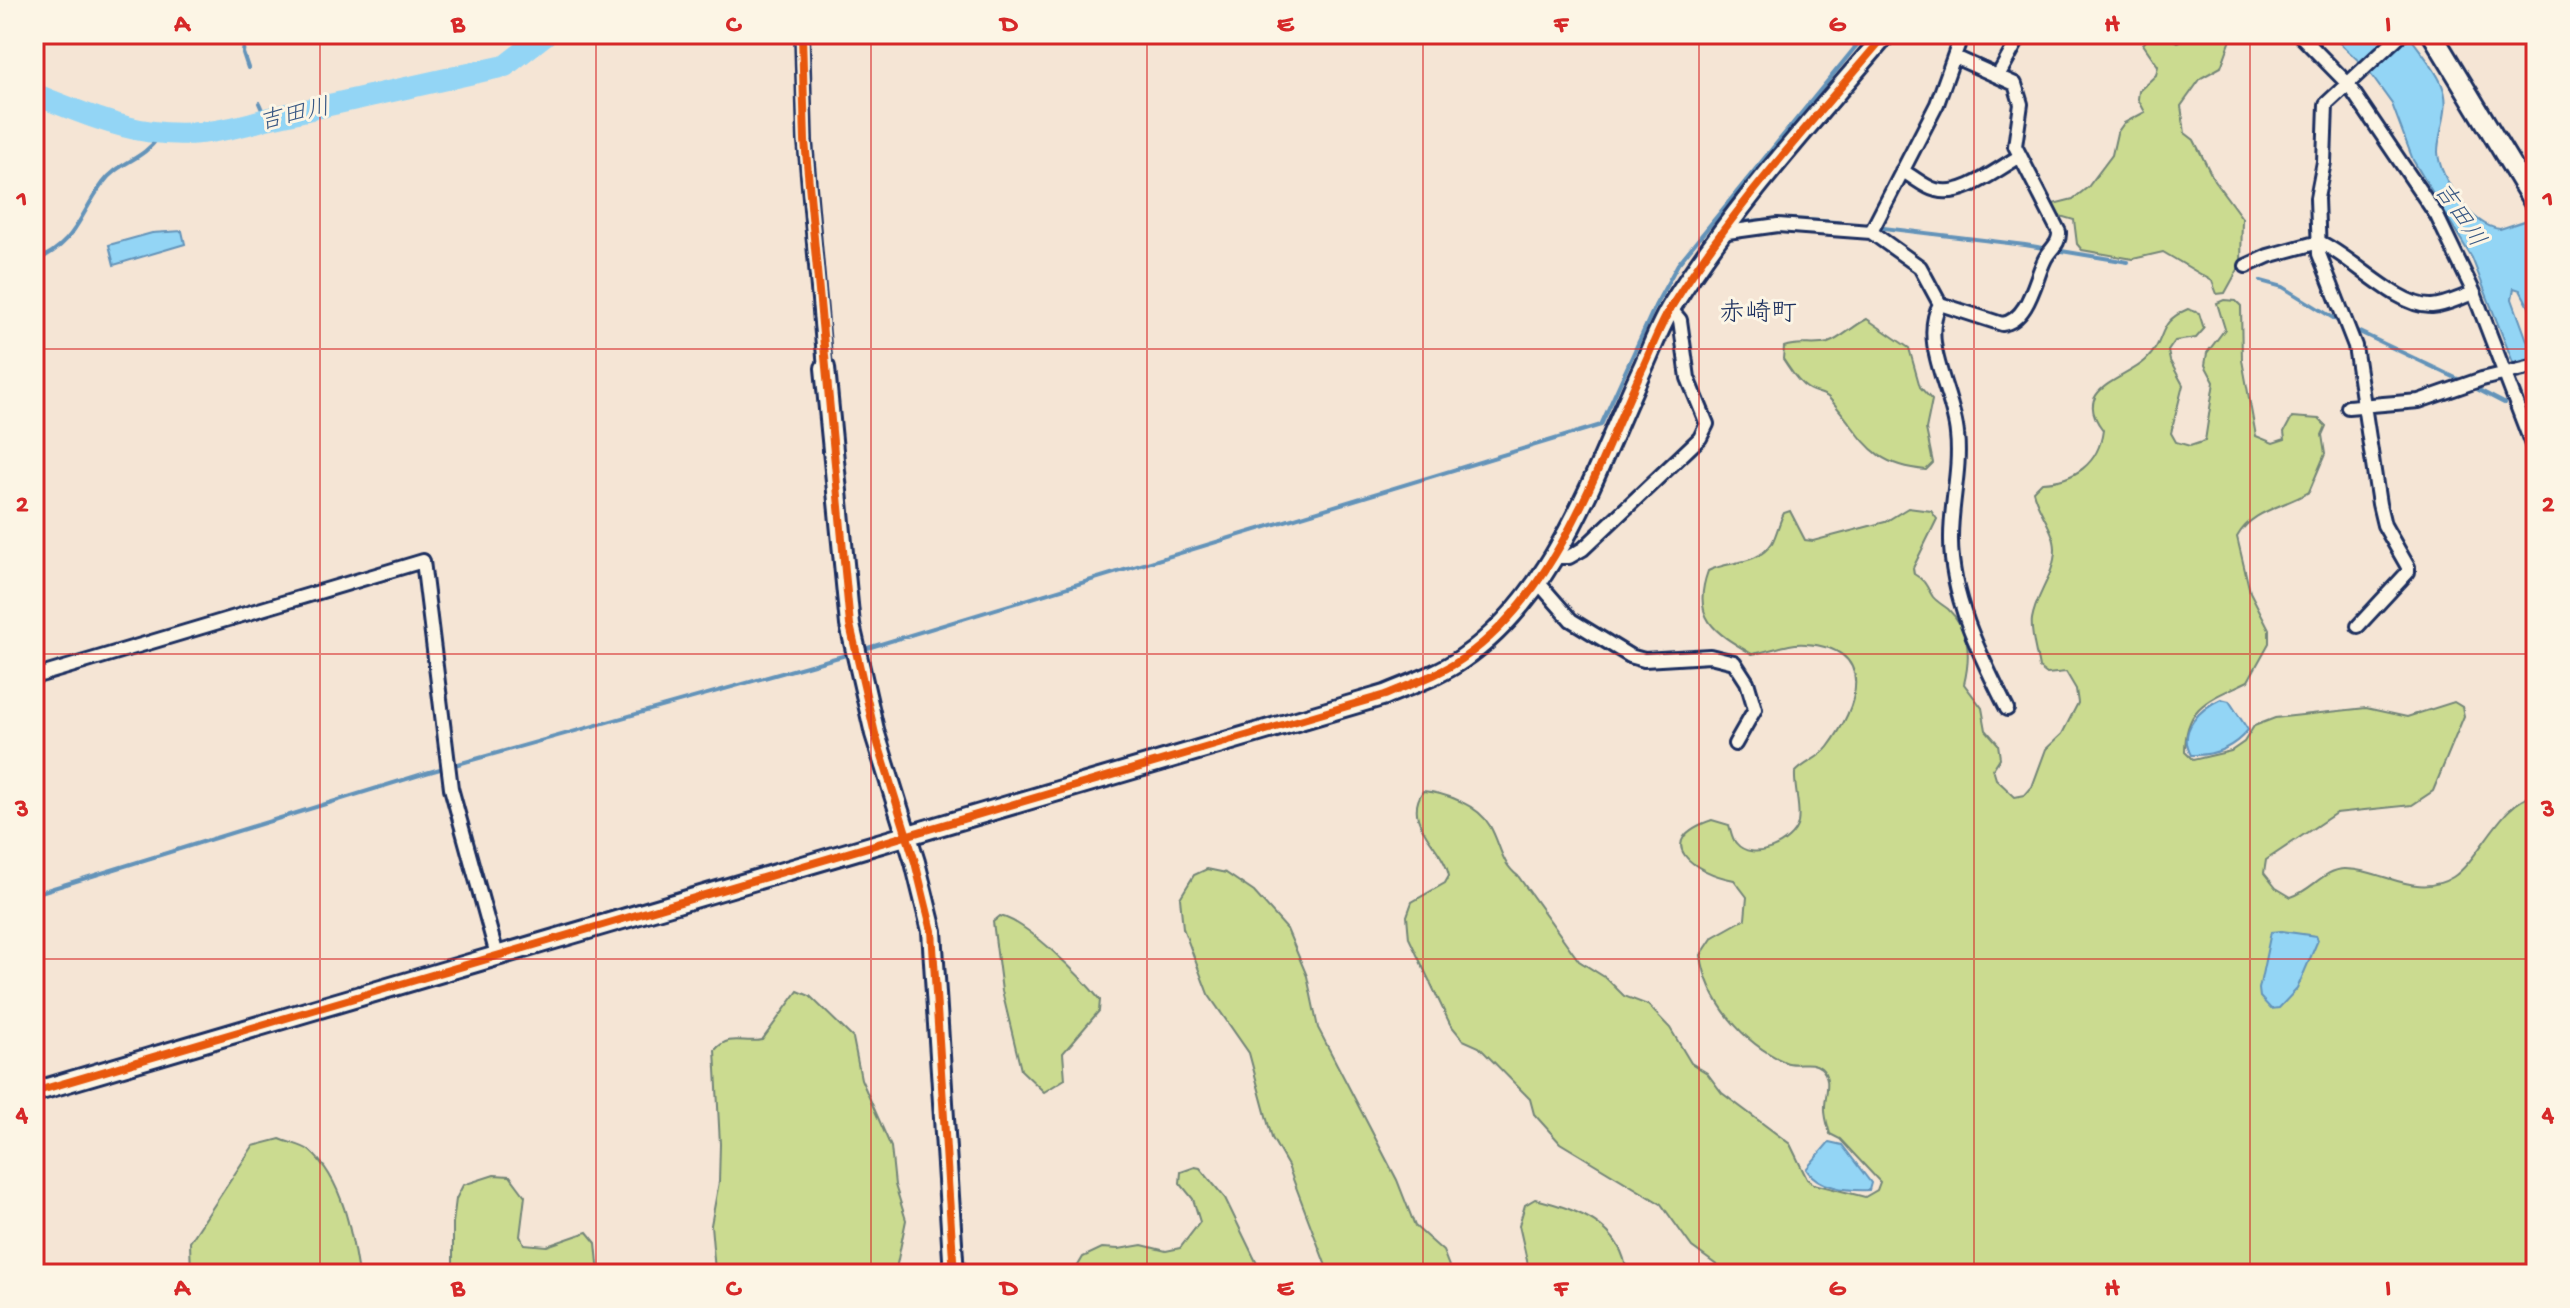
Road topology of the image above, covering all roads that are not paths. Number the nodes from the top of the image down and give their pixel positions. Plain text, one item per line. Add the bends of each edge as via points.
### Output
1 (802, 34) edge
2 (1886, 34) edge
3 (1962, 34) edge
4 (2021, 34) edge
5 (2299, 34) edge
6 (2401, 34) edge
7 (2432, 34) edge
8 (1955, 57) junction
9 (1999, 74) junction
10 (2349, 81) junction
11 (2019, 157) junction
12 (1902, 171) junction
13 (2536, 206) edge
14 (1874, 226) junction
15 (1720, 233) junction
16 (2319, 242) junction
17 (2246, 266) dead end
18 (2474, 293) junction
19 (1940, 304) junction
20 (1670, 308) junction
21 (2536, 366) edge
22 (825, 368) joint
23 (2507, 374) junction
24 (2365, 405) junction
25 (2348, 407) dead end
26 (2536, 455) edge
27 (1553, 557) junction
28 (1538, 582) junction
29 (2358, 626) dead end
30 (34, 677) edge
31 (2007, 709) dead end
32 (1735, 744) dead end
33 (905, 835) junction
34 (497, 955) junction
35 (34, 1092) edge
36 (954, 1274) edge

1 - 22 street via 805,141
2 - 15 street
3 - 8 street
4 - 9 street
5 - 10 street
6 - 10 street
7 - 13 street
8 - 9 street
8 - 12 street
9 - 11 street via 2013,81 2020,97 2015,146
10 - 16 street via 2326,104 2317,198
10 - 18 street via 2437,216
11 - 12 street via 1948,191 1933,190
11 - 19 street via 2059,232 2037,284 2010,323
12 - 14 street
14 - 15 street via 1778,225
14 - 19 street via 1920,267
15 - 20 street
16 - 17 street
16 - 18 street via 2420,304 2436,306
16 - 24 street via 2324,270 2347,324
18 - 23 street
19 - 31 street via 1935,343 1957,432 1953,563 1976,645
20 - 27 street
20 - 27 street via 1680,320 1688,378 1707,424 1700,438 1583,549 1569,557
21 - 23 street
22 - 33 street via 850,625
23 - 24 street via 2419,401
23 - 26 street
24 - 25 street
24 - 29 street via 2381,515 2408,572
27 - 28 street
28 - 32 street via 1571,620 1630,656 1710,656 1734,662 1755,709
28 - 33 street via 1460,661 1385,695
30 - 34 street via 423,561 451,788
33 - 34 street
33 - 36 street via 937,968
34 - 35 street

